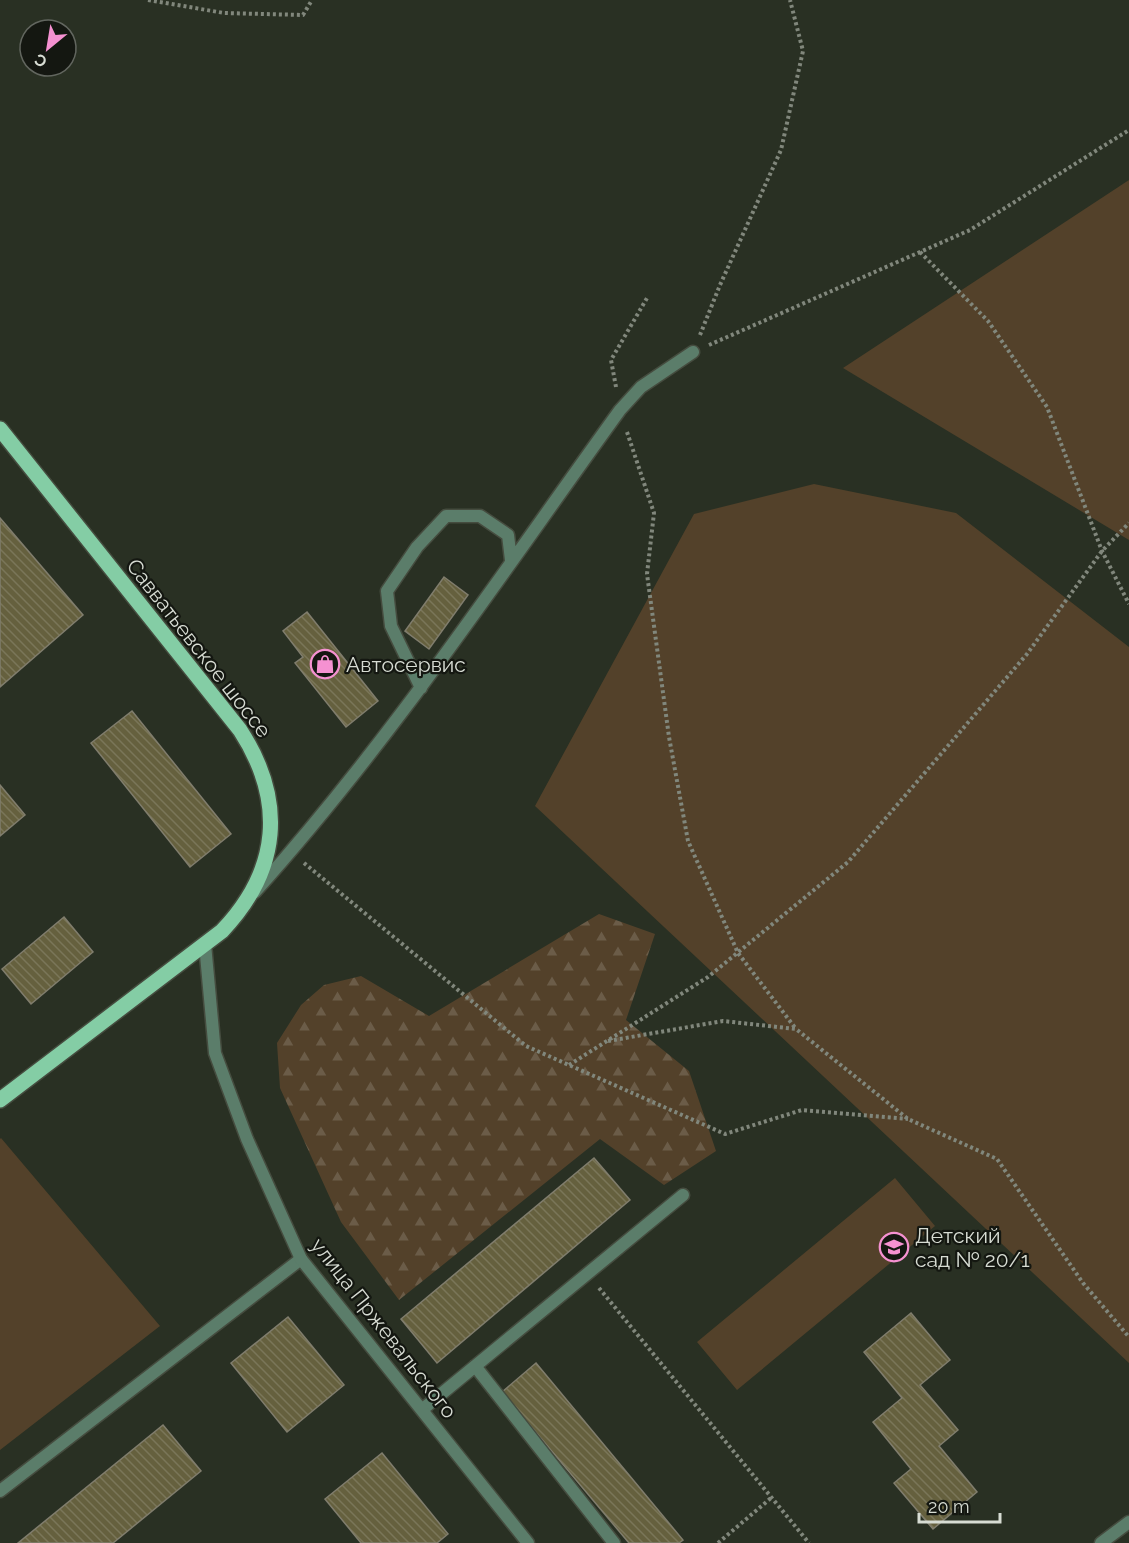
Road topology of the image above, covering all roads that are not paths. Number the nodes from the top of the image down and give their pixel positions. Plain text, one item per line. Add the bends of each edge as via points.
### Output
1 (693, 352) road end
2 (0, 429) edge
3 (512, 560) junction
4 (421, 688) junction
5 (248, 899) junction
6 (205, 944) junction
7 (0, 1100) edge
8 (683, 1195) dead end
9 (300, 1259) junction
10 (475, 1366) junction
11 (423, 1409) junction
12 (0, 1491) edge
13 (1129, 1522) edge
14 (528, 1543) edge
15 (614, 1543) edge
16 (1101, 1543) edge

1 - 3 street via 641,387 620,410
2 - 5 main road, Савватьевское шоссе via 240,730 256,757 266,785 270,829 261,873
3 - 4 street
3 - 4 street via 508,536 480,516 446,516 417,547 387,591 391,626
4 - 5 street
5 - 6 main road, Савватьевское шоссе via 222,931
6 - 7 main road, Савватьевское шоссе
6 - 9 street, улица Пржевальского via 215,1053 247,1139
8 - 10 street
9 - 11 street, улица Пржевальского
9 - 12 street
10 - 11 street
10 - 15 street
11 - 14 street, улица Пржевальского
13 - 16 street

